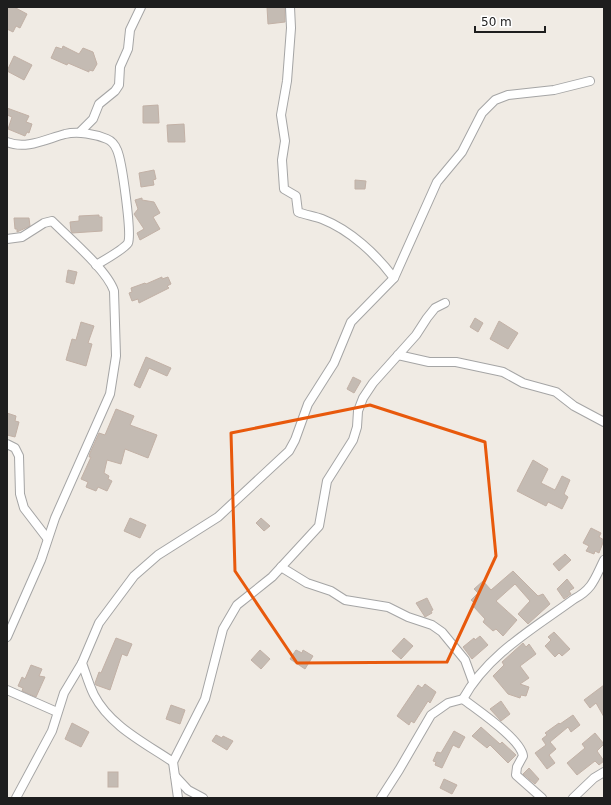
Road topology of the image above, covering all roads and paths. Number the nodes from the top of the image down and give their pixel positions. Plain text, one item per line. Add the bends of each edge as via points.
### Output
1 (141, 7) edge
2 (290, 7) edge
3 (590, 81) dead end
4 (80, 132) junction
5 (7, 142) edge
6 (7, 239) edge
7 (96, 265) junction
8 (394, 278) junction
9 (445, 303) dead end
10 (398, 355) junction
11 (604, 422) edge
12 (7, 444) edge
13 (47, 538) junction
14 (604, 560) edge
15 (281, 567) junction
16 (7, 637) edge
17 (82, 663) junction
18 (473, 682) junction
19 (7, 690) edge
20 (463, 699) junction
21 (57, 712) junction
22 (173, 762) junction
23 (604, 772) edge
24 (175, 776) junction
25 (16, 798) edge
26 (178, 798) edge
27 (202, 798) edge
28 (381, 798) edge
29 (542, 798) edge
30 (573, 798) edge

1 - 4 street via 130,30 128,49 120,67 119,85 116,91 99,104 93,119
2 - 8 street via 287,81 281,115 285,141 282,160 284,189 296,196 298,212 321,219 342,231 382,262
3 - 8 street via 554,90 508,95 495,100 482,113 462,152 437,182
4 - 5 street via 18,146
4 - 7 street via 106,139 117,148 127,205 130,237 128,242
6 - 7 street via 22,237 44,223 52,222
7 - 13 street via 112,284 115,296 116,356 113,382
8 - 17 street via 351,322 334,363 308,404 289,451 218,517 158,555 134,576 99,623
9 - 10 street via 435,308
10 - 11 street via 429,362 456,362 503,372 523,383 556,392 574,406
10 - 15 street via 363,398 353,440 327,481 319,526
12 - 13 street via 15,448 19,456 20,494 24,508
13 - 16 street via 41,560
14 - 18 street via 594,582 585,593 503,652 484,668
15 - 18 street via 307,583 331,591 345,600 382,605 408,618 432,625 442,632 465,660
15 - 22 street via 237,605 223,629 205,699
17 - 21 street via 67,686
17 - 22 street via 94,694 109,716
18 - 20 street
19 - 21 street
20 - 28 street via 448,703 431,715
20 - 29 street via 521,749 523,756 516,775
21 - 25 street via 52,731
22 - 24 street
23 - 30 street
24 - 26 street
24 - 27 street via 188,790

